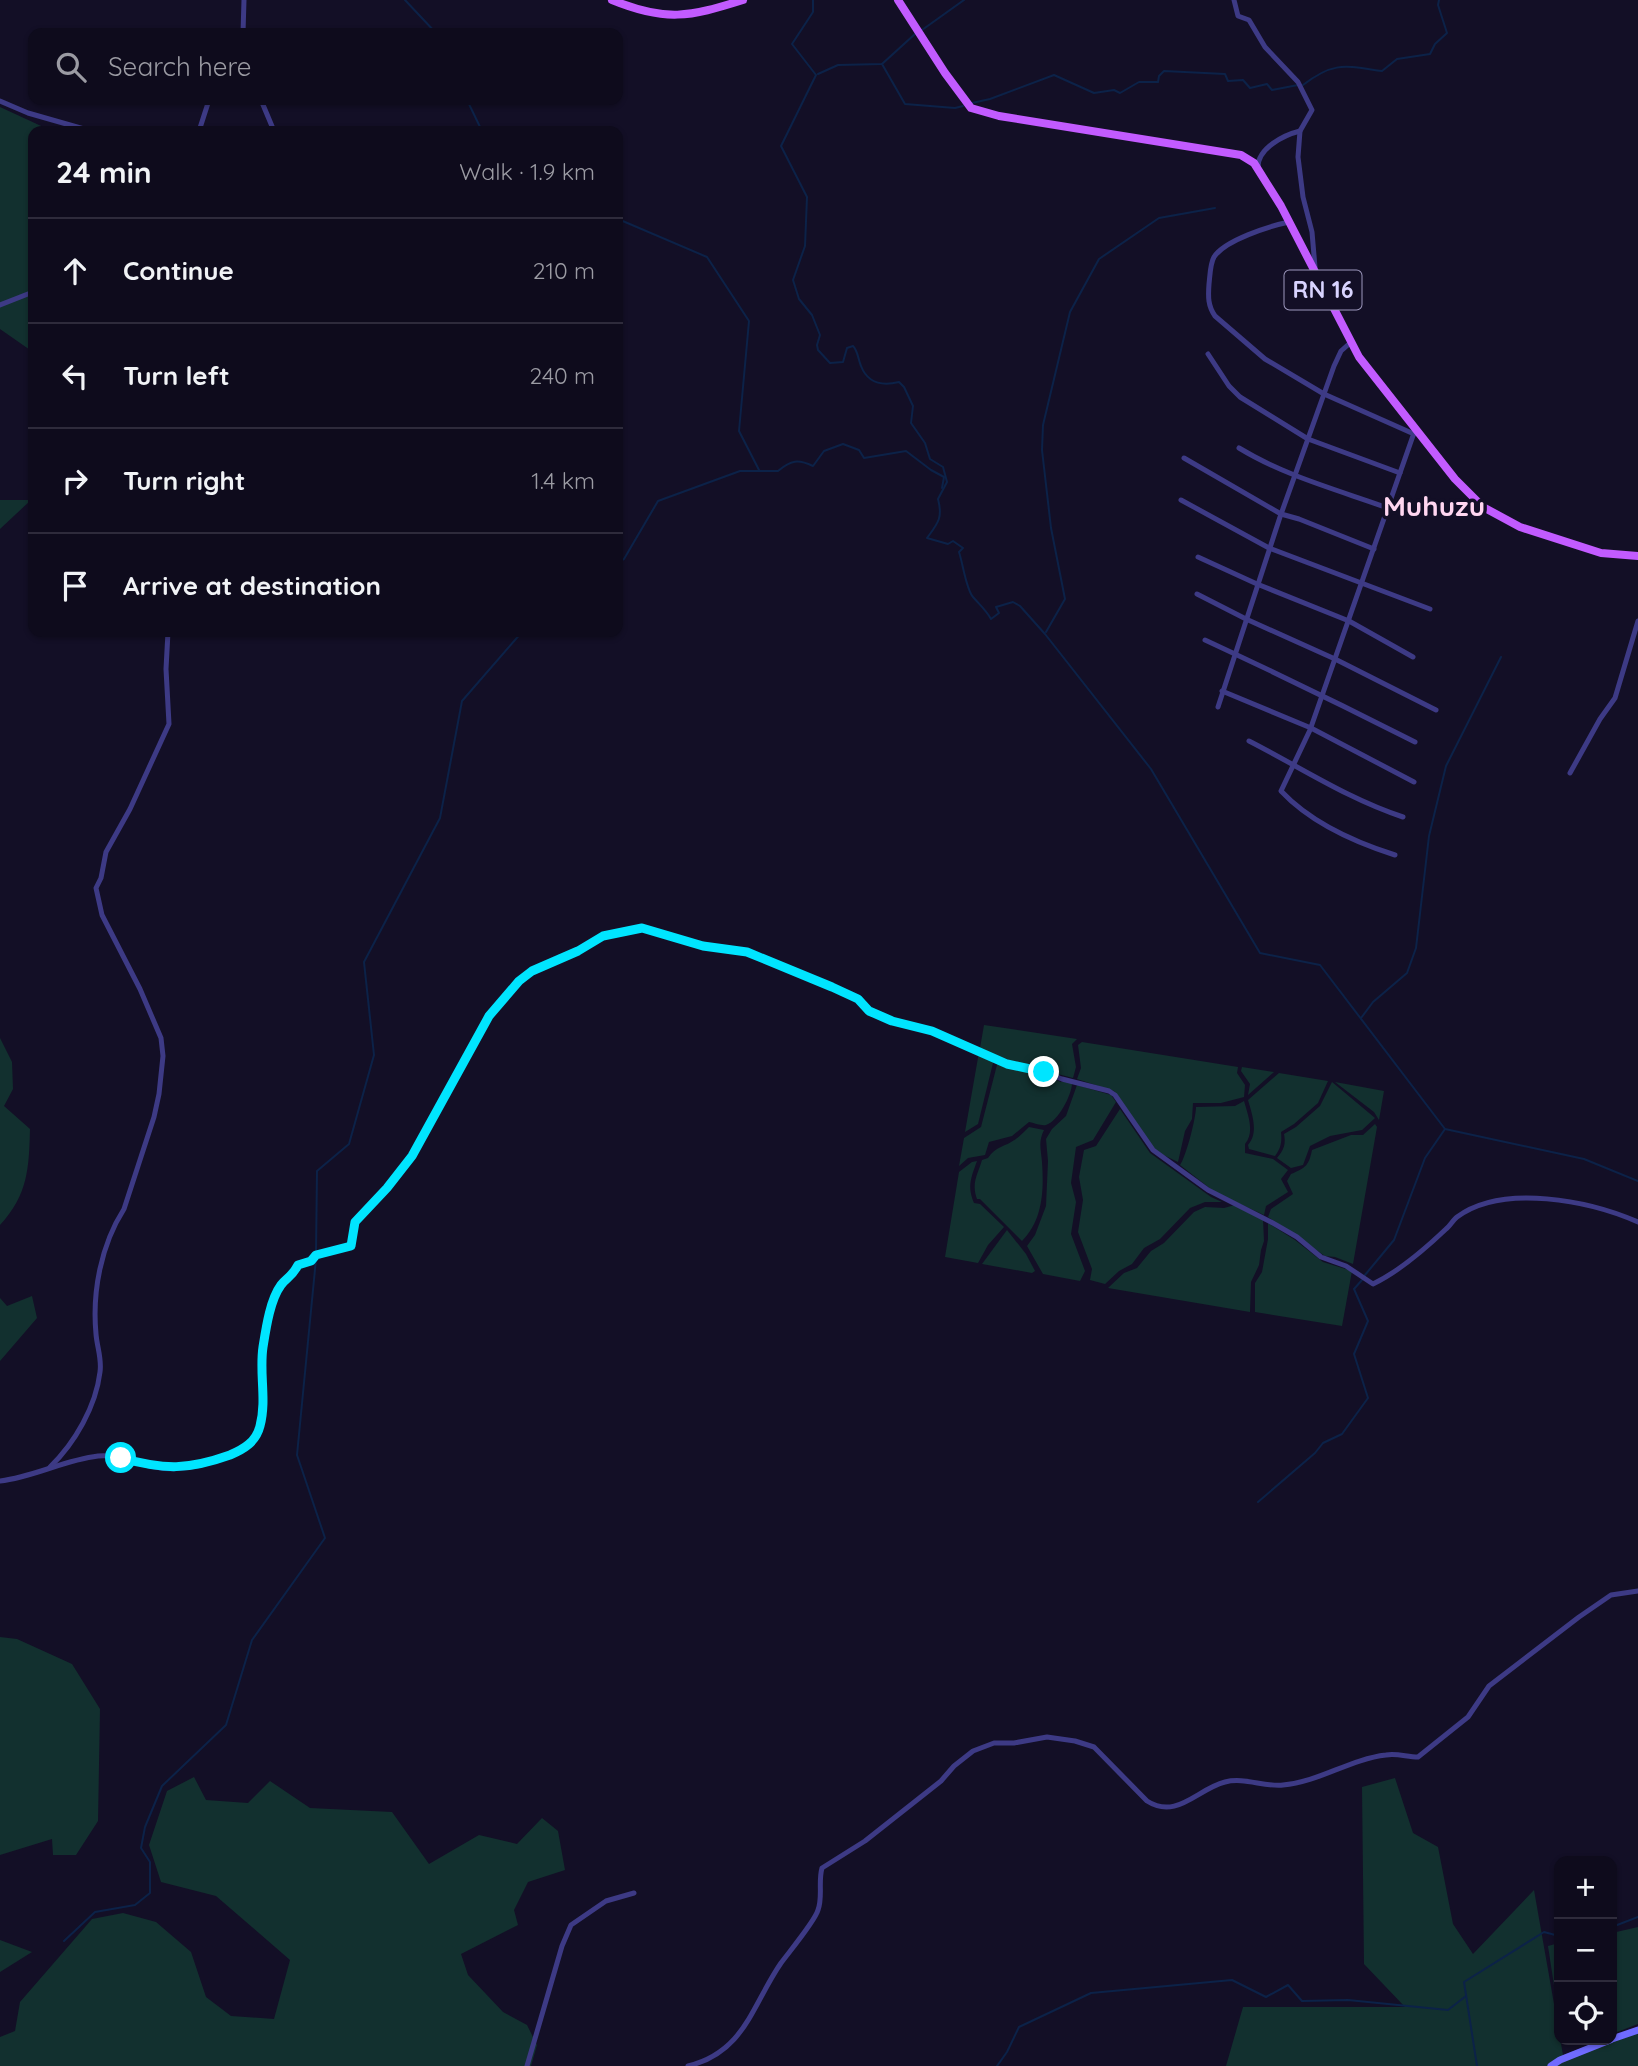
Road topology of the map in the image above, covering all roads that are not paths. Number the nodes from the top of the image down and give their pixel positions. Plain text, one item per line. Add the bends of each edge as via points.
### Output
1 (244, 0) edge
2 (612, 0) edge
3 (743, 0) edge
4 (898, 0) edge
5 (1234, 0) edge
6 (622, 2) edge
7 (243, 28) edge
8 (0, 101) edge
9 (207, 105) edge
10 (263, 105) edge
11 (74, 126) edge
12 (201, 126) edge
13 (272, 126) edge
14 (1300, 131) junction
15 (1258, 168) junction
16 (1289, 222) junction
17 (1317, 276) junction
18 (28, 294) edge
19 (0, 305) edge
20 (1350, 343) junction
21 (1208, 354) dead end
22 (1324, 394) junction
23 (1414, 432) junction
24 (1307, 439) junction
25 (1240, 447) dead end
26 (1184, 458) dead end
27 (1400, 473) junction
28 (1295, 475) junction
29 (1181, 500) dead end
30 (1388, 508) junction
31 (1281, 514) junction
32 (1269, 548) junction
33 (1374, 549) junction
34 (1198, 557) dead end
35 (1637, 557) edge
36 (1257, 584) junction
37 (1361, 584) junction
38 (1197, 594) dead end
39 (1430, 609) dead end
40 (1246, 619) junction
41 (1349, 621) junction
42 (1638, 621) edge
43 (169, 637) edge
44 (1205, 640) dead end
45 (1234, 654) junction
46 (1413, 657) dead end
47 (1335, 659) junction
48 (1222, 691) junction
49 (1322, 695) junction
50 (1218, 707) dead end
51 (1436, 710) dead end
52 (1311, 728) junction
53 (1249, 741) dead end
54 (1415, 742) dead end
55 (1294, 764) junction
56 (1570, 773) dead end
57 (1414, 782) dead end
58 (1403, 817) dead end
59 (1395, 855) dead end
60 (1638, 1222) edge
61 (50, 1467) junction
62 (0, 1481) edge
63 (1638, 1591) edge
64 (634, 1893) dead end
65 (1638, 2030) edge
66 (1617, 2038) edge
67 (1598, 2045) edge
68 (527, 2066) edge
69 (688, 2066) edge
70 (1551, 2066) edge

1 - 7 street
2 - 6 main road
3 - 6 main road via 680,16 643,12
4 - 15 main road via 968,105 999,116 1241,155
5 - 14 street via 1238,16 1249,20 1265,47 1300,85 1312,110
8 - 11 street
9 - 12 street
10 - 13 street
14 - 15 street via 1267,149
14 - 17 street via 1299,173
15 - 16 main road, RN 16
16 - 17 main road, RN 16
16 - 22 street via 1262,228 1214,257 1208,300 1215,316 1265,359
17 - 20 main road, RN 16
18 - 19 street
20 - 22 street via 1341,351
20 - 23 main road, RN 16
21 - 24 street via 1240,397
22 - 23 street
22 - 24 street
23 - 27 street
23 - 35 main road, RN 16 via 1455,480 1496,515 1582,548
24 - 27 street
24 - 28 street
25 - 28 street
26 - 31 street
27 - 30 street
28 - 30 street
28 - 31 street
29 - 32 street
30 - 33 street
31 - 32 street
31 - 33 street
32 - 36 street
32 - 37 street
33 - 37 street
34 - 36 street
36 - 40 street
36 - 41 street
37 - 39 street
37 - 41 street
38 - 40 street
40 - 45 street
40 - 47 street
41 - 46 street
41 - 47 street
42 - 56 street via 1615,698
43 - 61 street via 169,724 106,852 96,888 102,915 161,1038 160,1085 138,1167 97,1280 98,1385 72,1442
44 - 45 street
45 - 48 street
45 - 49 street
47 - 49 street
47 - 51 street
48 - 50 street
48 - 52 street
49 - 52 street
49 - 54 street
52 - 55 street
52 - 57 street
53 - 55 street
55 - 58 street via 1376,808
55 - 59 street via 1282,791 1294,804 1347,837
60 - 61 street via 1612,1210 1572,1202 1525,1198 1491,1202 1457,1217 1403,1265 1373,1284 1208,1190 1153,1150 1109,1091 1007,1064 932,1031 892,1021 869,1011 858,999 747,952 703,946 642,928 629,930 597,938 519,981 489,1016 412,1156 355,1222 351,1246 298,1265 280,1286 263,1345 260,1426 248,1445 215,1462 184,1468 149,1466 107,1455
61 - 62 street
63 - 69 street via 1603,1600 1496,1680 1468,1717 1421,1756 1378,1756 1283,1785 1226,1782 1202,1791 1181,1807 1170,1807 1147,1801 1094,1747 1085,1744 1047,1737 994,1743 973,1751 865,1841 822,1868 815,1917 778,1969 747,2025 728,2047
64 - 68 street via 606,1901 571,1925
65 - 66 main road
67 - 70 main road

